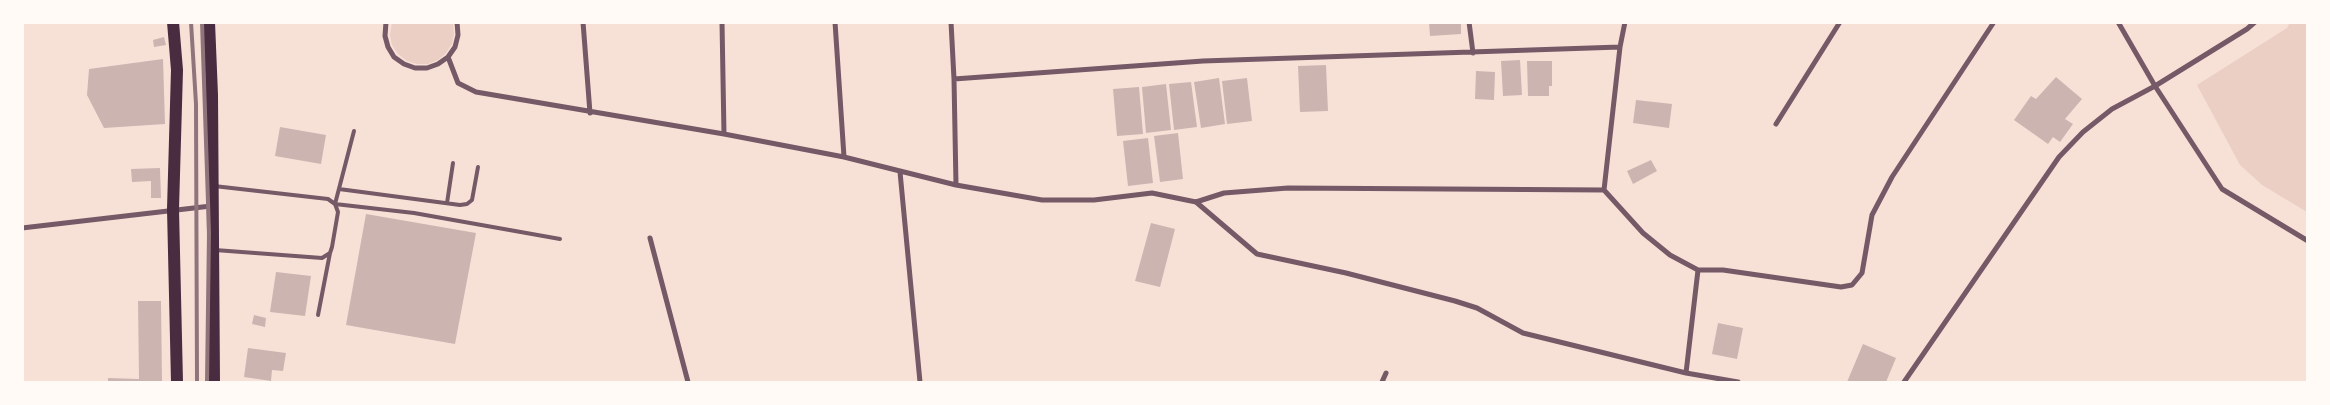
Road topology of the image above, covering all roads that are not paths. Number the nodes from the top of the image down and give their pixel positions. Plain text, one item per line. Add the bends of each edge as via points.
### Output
1 (173, 22) edge
2 (209, 22) edge
3 (386, 22) edge
4 (457, 22) edge
5 (583, 22) edge
6 (722, 22) edge
7 (835, 22) edge
8 (951, 22) edge
9 (1469, 22) edge
10 (1625, 22) edge
11 (1840, 22) edge
12 (1994, 22) edge
13 (2118, 22) edge
14 (2255, 22) edge
15 (1620, 47) junction
16 (1473, 53) junction
17 (448, 58) junction
18 (954, 79) junction
19 (2155, 86) junction
20 (590, 113) junction
21 (1776, 124) dead end
22 (354, 131) dead end
23 (724, 134) junction
24 (844, 157) junction
25 (453, 163) dead end
26 (478, 167) dead end
27 (900, 172) junction
28 (956, 185) junction
29 (212, 186) junction
30 (339, 189) junction
31 (1604, 190) junction
32 (1196, 202) junction
33 (447, 203) junction
34 (335, 204) junction
35 (212, 206) junction
36 (173, 209) junction
37 (22, 228) edge
38 (650, 238) dead end
39 (560, 240) dead end
40 (2308, 240) edge
41 (212, 250) junction
42 (330, 253) junction
43 (1698, 270) junction
44 (318, 315) dead end
45 (1386, 373) dead end
46 (1686, 373) junction
47 (177, 382) edge
48 (214, 382) edge
49 (688, 382) edge
50 (920, 382) edge
51 (1382, 382) edge
52 (1738, 382) edge
53 (1904, 382) edge

1 - 36 main road via 177,70
2 - 29 main road
3 - 17 street via 388,47 404,64 427,68
4 - 17 street via 455,47
5 - 20 street
6 - 23 street
7 - 24 street
8 - 18 street
9 - 16 street
10 - 15 street
11 - 21 street
12 - 43 street via 1892,177 1872,215 1862,273 1852,285 1841,288 1723,270
13 - 19 street
14 - 19 street
15 - 16 street
15 - 31 street
16 - 18 street via 1203,61
17 - 20 street via 458,82 476,92
18 - 28 street
19 - 40 street via 2222,189
19 - 53 street via 2112,109 2059,157
20 - 23 street
22 - 30 lane
23 - 24 street
24 - 27 street
25 - 33 lane
26 - 33 lane via 472,200 460,205
27 - 28 street
27 - 50 street
28 - 32 street via 1042,200 1094,200 1152,193
29 - 34 lane via 328,199
29 - 35 main road
30 - 33 lane
30 - 34 lane
31 - 32 street via 1288,188 1224,193
31 - 43 street via 1643,233 1670,255
32 - 46 street via 1257,254 1455,301 1477,308 1523,333
34 - 39 lane via 414,213
34 - 42 lane via 338,212
35 - 36 street
35 - 41 main road
36 - 37 street
36 - 47 main road
38 - 49 street
41 - 42 lane via 322,258
41 - 48 main road
42 - 44 lane
43 - 46 street
45 - 51 street
46 - 52 street

